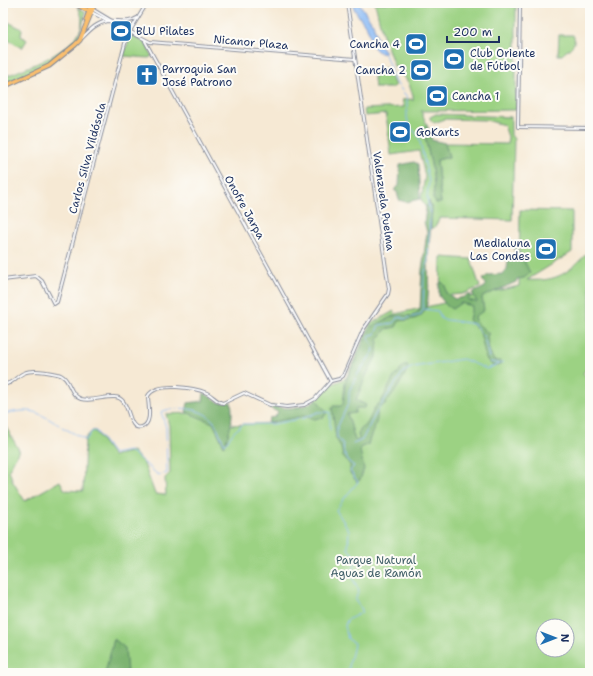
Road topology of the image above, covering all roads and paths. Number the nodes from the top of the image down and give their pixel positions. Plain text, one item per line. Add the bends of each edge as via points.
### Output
1 (74, 3) edge
2 (82, 3) edge
3 (92, 3) edge
4 (95, 3) edge
5 (147, 3) edge
6 (347, 3) edge
7 (520, 3) edge
8 (90, 10) junction
9 (138, 17) junction
10 (108, 21) junction
11 (114, 21) junction
12 (129, 31) junction
13 (80, 40) junction
14 (145, 41) junction
15 (355, 59) junction
16 (3, 88) edge
17 (590, 128) edge
18 (3, 280) edge
19 (330, 381) junction
20 (3, 384) edge

1 - 8 main road
2 - 8 main road
3 - 8 main road
4 - 8 main road
5 - 9 street, Carlos Silva Vildósola
6 - 15 street, Valenzuela Puelma
7 - 17 street via 518,127
8 - 10 street
8 - 11 street
8 - 13 main road
9 - 11 street via 130,21
9 - 12 street, Carlos Silva Vildósola
10 - 11 street
10 - 12 street
10 - 13 street via 95,26
11 - 12 street
12 - 14 street
12 - 18 street, Carlos Silva Vildósola via 59,294 54,304 42,280 36,276
13 - 16 main road via 49,66
14 - 15 street, Nicanor Plaza
14 - 19 street, Onofre Jarpa
15 - 19 street, Valenzuela Puelma via 389,289 363,330 343,376
19 - 20 street, Valenzuela Puelma via 311,402 287,407 265,404 247,394 223,403 188,387 154,390 148,396 148,422 140,427 131,422 127,408 119,398 80,398 59,374 27,372 8,384

